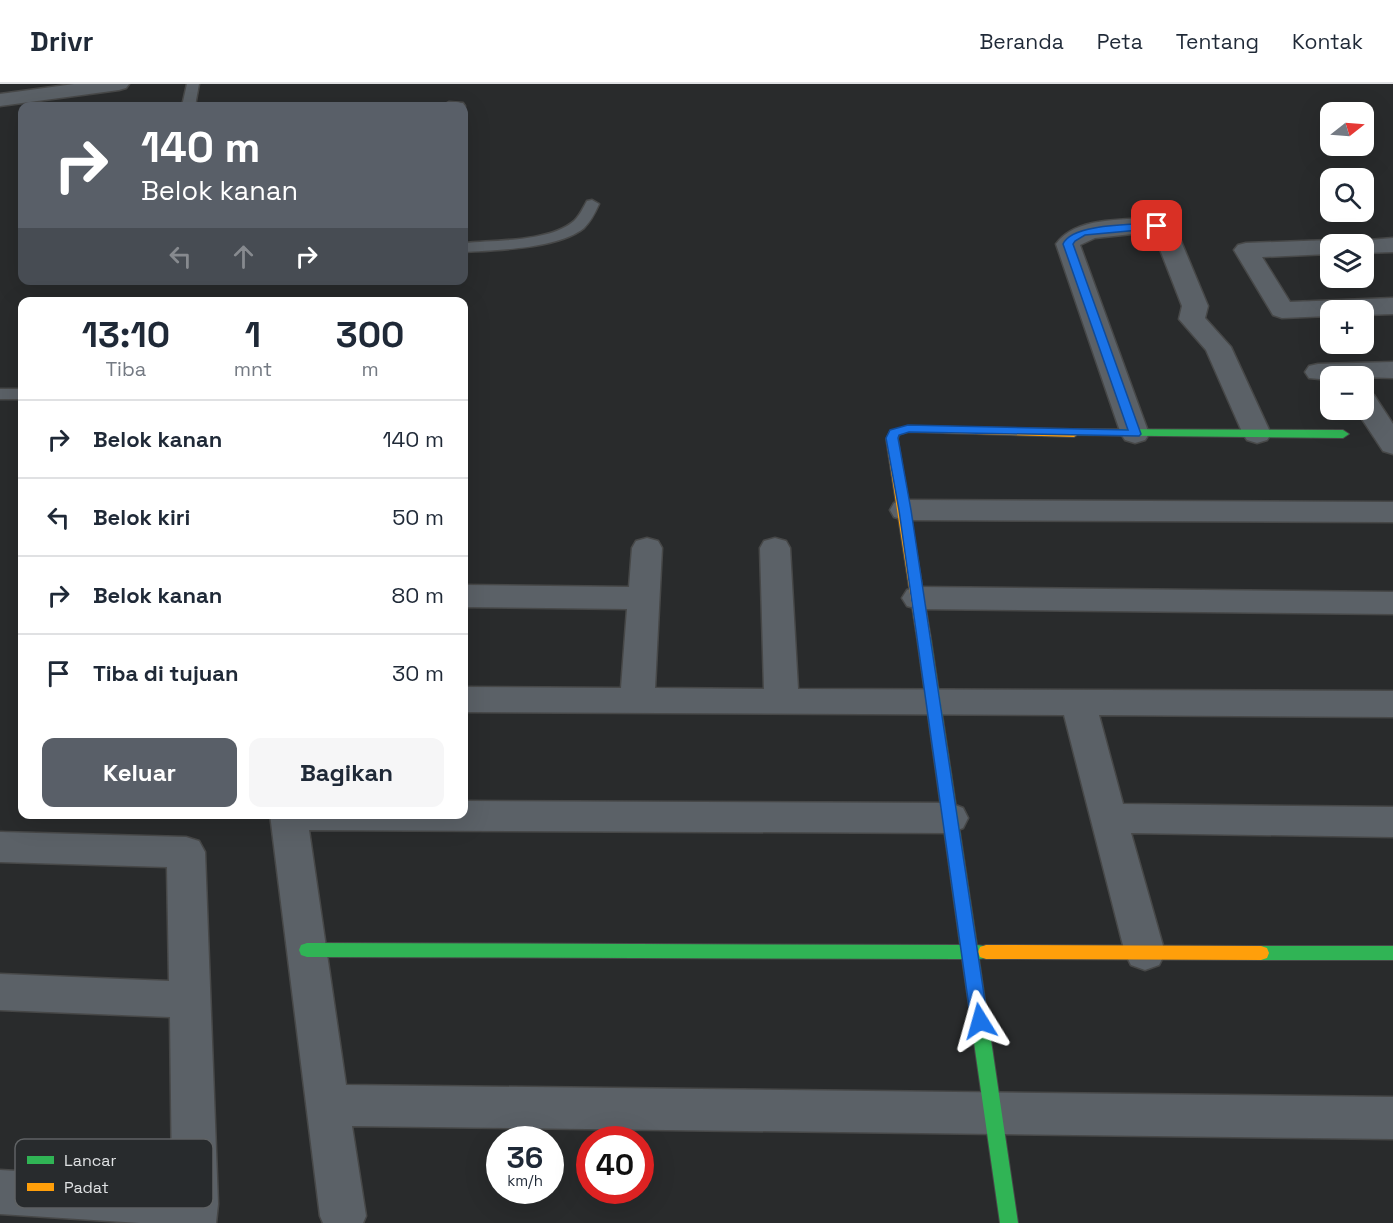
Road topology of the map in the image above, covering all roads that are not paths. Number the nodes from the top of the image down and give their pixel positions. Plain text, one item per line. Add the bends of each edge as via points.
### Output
1 (119, 84) edge
2 (193, 84) edge
3 (0, 100) edge
4 (190, 102) edge
5 (592, 204) dead end
6 (1393, 245) edge
7 (1374, 246) edge
8 (468, 247) edge
9 (1320, 247) edge
10 (1393, 306) edge
11 (1393, 370) edge
12 (1374, 371) edge
13 (0, 394) edge
14 (18, 394) edge
15 (1374, 416) edge
16 (1135, 434) junction
17 (1257, 434) junction
18 (1343, 434) dead end
19 (1393, 444) edge
20 (905, 510) junction
21 (1393, 512) edge
22 (647, 548) dead end
23 (775, 548) dead end
24 (468, 596) edge
25 (918, 597) junction
26 (644, 598) junction
27 (1393, 603) edge
28 (468, 700) edge
29 (637, 701) junction
30 (782, 702) junction
31 (933, 703) junction
32 (1078, 703) junction
33 (1393, 704) edge
34 (468, 816) edge
35 (950, 818) junction
36 (1108, 818) junction
37 (289, 819) edge
38 (1393, 822) edge
39 (0, 847) edge
40 (307, 950) junction
41 (969, 952) junction
42 (1144, 952) junction
43 (1393, 953) edge
44 (0, 992) edge
45 (190, 1000) junction
46 (327, 1105) junction
47 (993, 1113) junction
48 (1393, 1118) edge
49 (193, 1139) edge
50 (0, 1192) edge
51 (15, 1194) edge
52 (141, 1208) edge
53 (194, 1214) edge
54 (343, 1216) dead end
55 (1009, 1223) edge

1 - 3 street
2 - 4 lane
5 - 8 lane via 584,219 566,232
6 - 7 street
9 - 10 street via 1246,250 1282,310
11 - 12 street
13 - 14 lane
15 - 19 street
16 - 17 street
16 - 17 street via 1068,244 1082,233 1152,225 1166,234 1195,306 1192,319 1218,347
16 - 20 street via 900,430 892,438
17 - 18 street
20 - 21 street
20 - 25 street
22 - 26 street
23 - 30 street
24 - 26 street
25 - 27 street
25 - 31 street
26 - 29 street
28 - 29 street
29 - 30 street
30 - 31 street
31 - 32 street
31 - 35 street
32 - 33 street
32 - 36 street
34 - 35 street
35 - 41 street
36 - 38 street
36 - 42 street
37 - 40 street
39 - 45 street via 186,852
40 - 41 street
40 - 46 street
41 - 42 street
41 - 47 street
42 - 43 street
44 - 45 street
45 - 49 street
46 - 47 street
46 - 54 street
47 - 48 street
47 - 55 street
50 - 51 street
52 - 53 street

